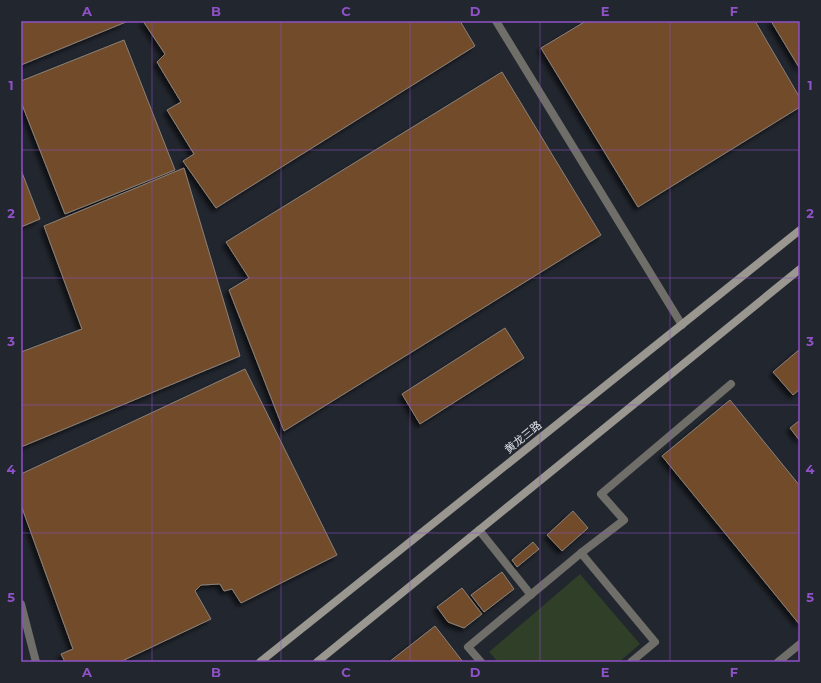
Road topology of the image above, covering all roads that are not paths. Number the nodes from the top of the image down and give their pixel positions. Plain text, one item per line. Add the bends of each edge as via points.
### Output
1 (496, 21) edge
2 (800, 230) edge
3 (800, 269) edge
4 (682, 324) junction
5 (731, 384) dead end
6 (479, 530) junction
7 (581, 553) junction
8 (531, 595) junction
9 (21, 604) edge
10 (800, 644) edge
11 (36, 662) edge
12 (260, 662) edge
13 (317, 662) edge
14 (480, 662) edge
15 (631, 662) edge
16 (778, 662) edge

1 - 4 street
2 - 4 main road, 黄龙三路
3 - 6 main road
4 - 12 main road, 黄龙三路
5 - 7 street via 601,494 624,520
6 - 8 street
6 - 13 main road
7 - 8 street
7 - 15 street via 655,642
8 - 14 street via 468,647
9 - 11 street
10 - 16 street

